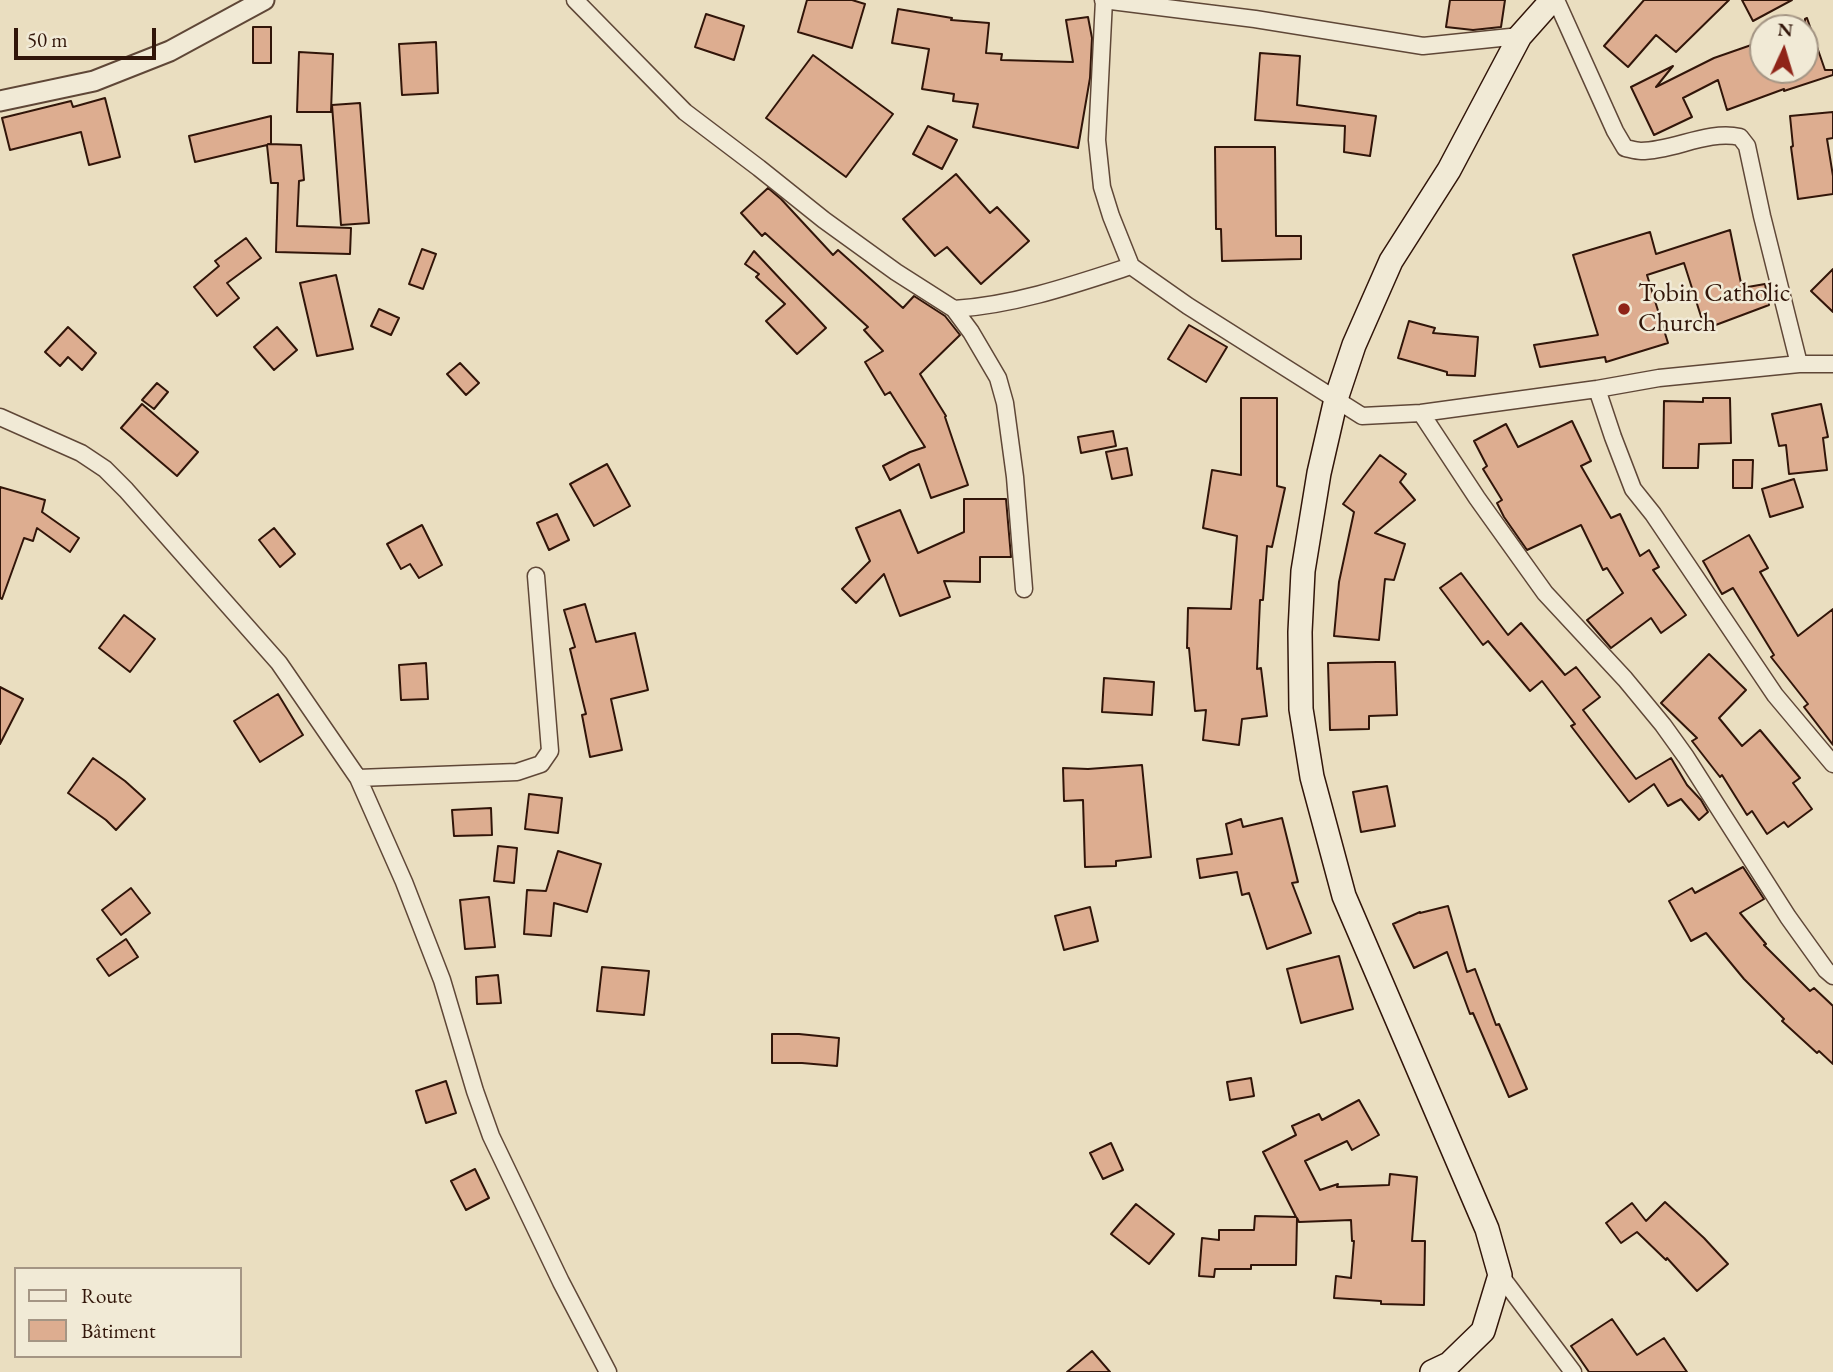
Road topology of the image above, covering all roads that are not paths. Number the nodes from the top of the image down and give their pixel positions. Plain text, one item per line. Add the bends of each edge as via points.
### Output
1 (264, 0) edge
2 (575, 0) edge
3 (1103, 0) edge
4 (1554, 0) edge
5 (1521, 36) junction
6 (0, 101) edge
7 (1131, 266) junction
8 (954, 309) junction
9 (1799, 364) junction
10 (1833, 364) edge
11 (1597, 389) junction
12 (1336, 399) junction
13 (1421, 413) junction
14 (0, 417) edge
15 (536, 576) dead end
16 (1024, 589) dead end
17 (1833, 764) edge
18 (358, 778) junction
19 (1833, 976) edge
20 (1500, 1275) junction
21 (608, 1372) edge
22 (1432, 1372) edge
23 (1573, 1372) edge

1 - 6 street via 170,51 94,81
2 - 8 street via 685,112 824,220
3 - 5 street via 1423,46
3 - 7 street via 1097,139 1102,187
4 - 5 main road
4 - 9 street via 1625,148 1639,152 1727,134 1740,137 1747,146
5 - 12 main road via 1449,170 1391,261
7 - 8 street via 1009,303
7 - 12 street
8 - 16 street via 998,378 1005,403
9 - 10 street
9 - 11 street
11 - 13 street
11 - 17 street via 1633,489 1775,695
12 - 13 street via 1362,416
12 - 20 main road via 1303,571 1301,709 1312,777 1344,896 1487,1229
13 - 19 street via 1545,593 1663,725 1788,917
14 - 18 street via 81,453 126,490 279,663
15 - 18 street via 550,751 541,764 517,772
18 - 21 street via 437,968 491,1136
20 - 22 main road via 1483,1331 1449,1364
20 - 23 street

